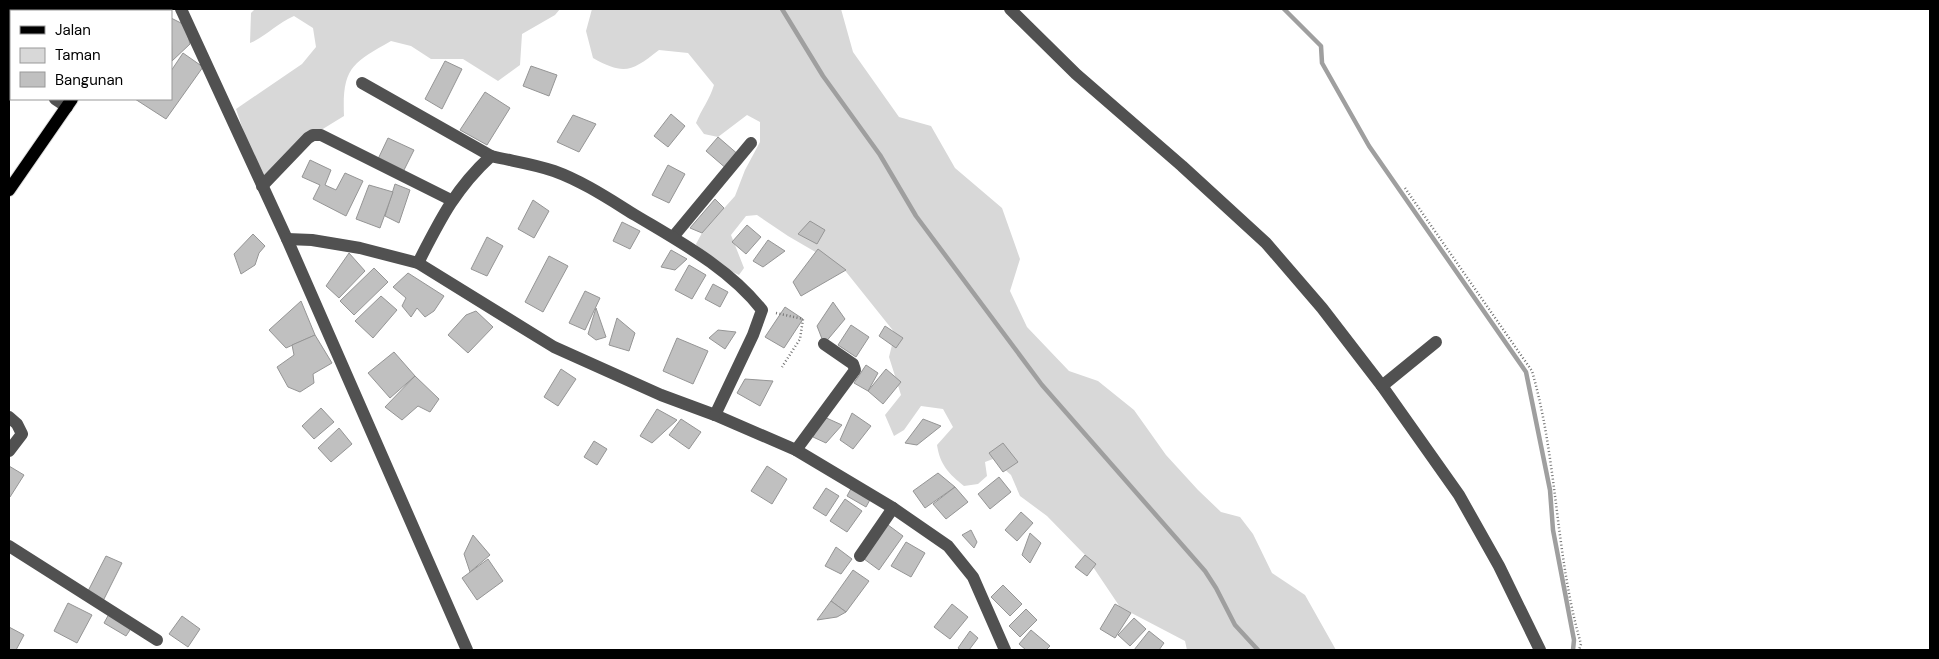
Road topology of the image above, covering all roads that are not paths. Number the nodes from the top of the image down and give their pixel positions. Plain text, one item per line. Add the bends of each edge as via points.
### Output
1 (181, 9) edge
2 (1010, 9) edge
3 (362, 83) dead end
4 (70, 103) edge
5 (750, 143) dead end
6 (491, 156) junction
7 (262, 186) junction
8 (9, 190) edge
9 (451, 200) junction
10 (673, 237) junction
11 (287, 239) junction
12 (418, 263) junction
13 (1436, 342) dead end
14 (824, 344) dead end
15 (1382, 386) junction
16 (715, 416) junction
17 (9, 417) edge
18 (796, 450) junction
19 (9, 452) edge
20 (893, 508) junction
21 (9, 546) edge
22 (860, 556) dead end
23 (157, 640) dead end
24 (467, 650) edge
25 (1005, 650) edge
26 (1540, 650) edge

1 - 7 street
2 - 15 street via 1076,74 1266,243 1322,308
3 - 6 street
4 - 8 main road
5 - 10 street
6 - 9 street
6 - 10 street via 554,171
7 - 9 street via 308,138 321,135
7 - 11 street
9 - 12 street
10 - 16 street via 724,273 762,310
11 - 12 street via 360,248
11 - 24 street
12 - 16 street via 554,347
13 - 15 street
14 - 18 street via 853,364 854,370
15 - 26 street via 1459,495 1499,566
16 - 18 street
17 - 19 street via 22,434
18 - 20 street
20 - 22 street
20 - 25 street via 948,546 962,562 973,577
21 - 23 street

